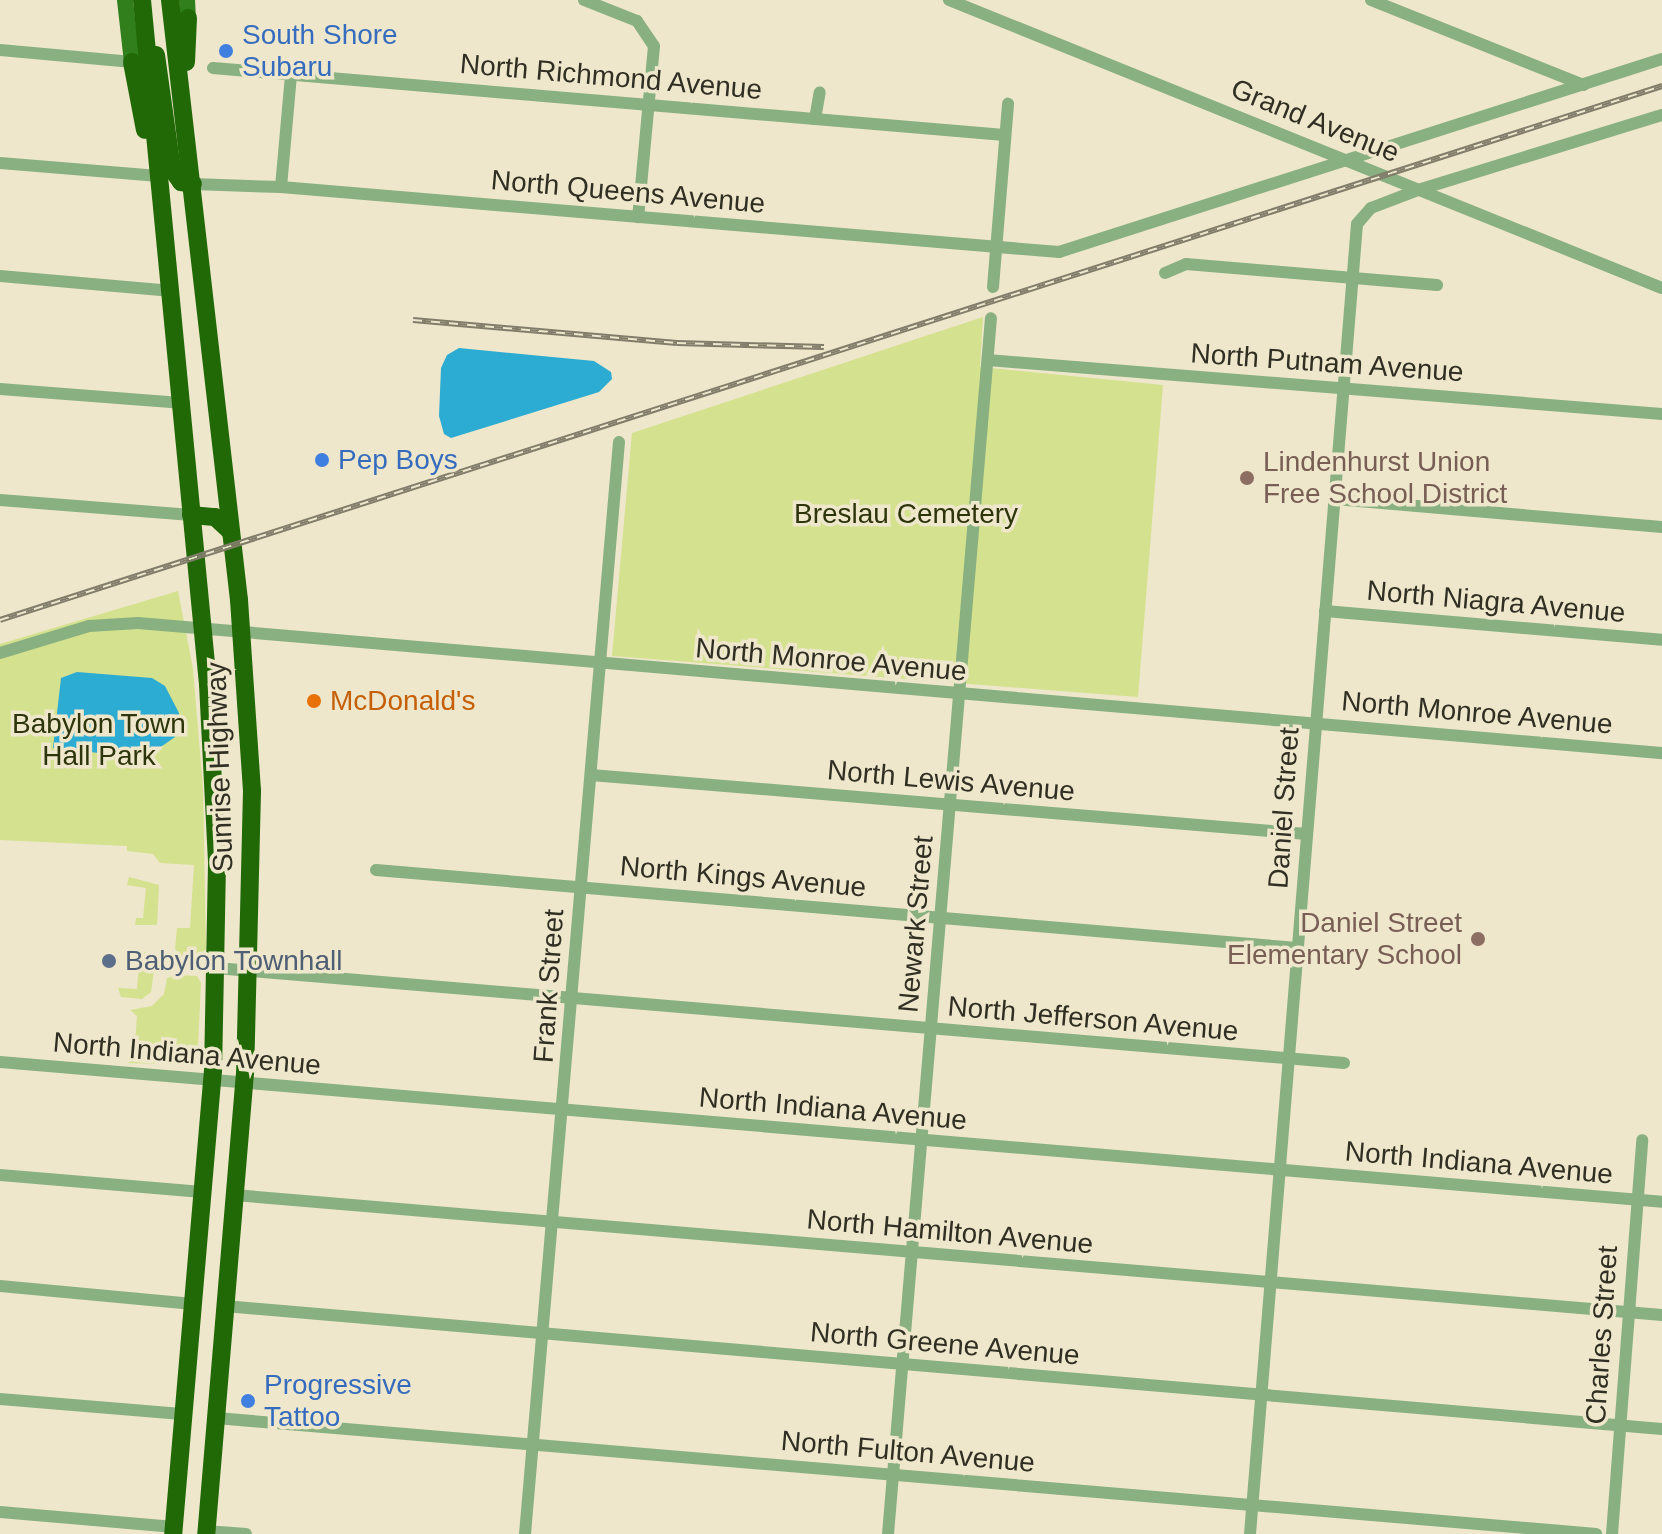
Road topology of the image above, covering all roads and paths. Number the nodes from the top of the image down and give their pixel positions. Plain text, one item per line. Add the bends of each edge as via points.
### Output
1 (125, 0) edge
2 (170, 0) edge
3 (584, 0) edge
4 (949, 0) edge
5 (1371, 0) edge
6 (142, 5) edge
7 (188, 9) edge
8 (0, 50) edge
9 (1662, 59) edge
10 (132, 62) junction
11 (213, 68) dead end
12 (291, 74) junction
13 (1584, 85) junction
14 (820, 92) dead end
15 (184, 104) junction
16 (1008, 104) dead end
17 (648, 105) junction
18 (1662, 115) edge
19 (815, 119) junction
20 (1004, 135) junction
21 (1350, 160) junction
22 (0, 163) edge
23 (158, 176) junction
24 (193, 184) junction
25 (281, 187) junction
26 (1418, 190) junction
27 (638, 217) junction
28 (996, 246) junction
29 (1165, 273) dead end
30 (0, 276) edge
31 (1352, 276) junction
32 (1437, 285) dead end
33 (993, 287) dead end
34 (1662, 288) edge
35 (172, 291) junction
36 (991, 318) dead end
37 (988, 360) junction
38 (1343, 388) junction
39 (0, 389) edge
40 (180, 403) junction
41 (1662, 414) edge
42 (619, 442) dead end
43 (1335, 499) junction
44 (0, 500) edge
45 (191, 515) junction
46 (1662, 527) edge
47 (231, 532) junction
48 (1325, 611) junction
49 (203, 630) junction
50 (242, 633) junction
51 (1662, 640) edge
52 (0, 653) edge
53 (599, 665) junction
54 (958, 694) junction
55 (1315, 723) junction
56 (1662, 753) edge
57 (591, 775) junction
58 (950, 806) junction
59 (1307, 834) junction
60 (376, 870) dead end
61 (580, 888) junction
62 (940, 918) junction
63 (1297, 948) junction
64 (216, 968) junction
65 (251, 971) junction
66 (574, 1000) junction
67 (930, 1029) junction
68 (1287, 1061) junction
69 (0, 1062) edge
70 (1344, 1063) dead end
71 (212, 1080) junction
72 (244, 1082) junction
73 (563, 1110) junction
74 (1642, 1140) dead end
75 (922, 1141) junction
76 (1279, 1170) junction
77 (0, 1175) edge
78 (202, 1192) junction
79 (234, 1195) junction
80 (1635, 1200) junction
81 (1662, 1202) edge
82 (553, 1223) junction
83 (912, 1252) junction
84 (1268, 1283) junction
85 (0, 1286) edge
86 (193, 1304) junction
87 (225, 1306) junction
88 (1626, 1312) junction
89 (1662, 1315) edge
90 (544, 1334) junction
91 (904, 1364) junction
92 (1261, 1395) junction
93 (0, 1399) edge
94 (184, 1414) junction
95 (216, 1418) junction
96 (1620, 1425) junction
97 (1662, 1429) edge
98 (534, 1446) junction
99 (895, 1475) junction
100 (1253, 1506) junction
101 (0, 1512) edge
102 (174, 1531) edge
103 (206, 1532) edge
104 (246, 1534) edge
105 (525, 1534) edge
106 (888, 1534) edge
107 (1250, 1534) edge
108 (1596, 1534) edge
109 (1612, 1534) edge

1 - 10 main road
2 - 15 highway, Sunrise Highway
3 - 17 street via 641,24 654,46
4 - 21 street, Grand Avenue
5 - 13 street
6 - 23 highway, Sunrise Highway
6 - 24 highway via 161,72 172,169 181,182
7 - 15 highway
8 - 10 street
9 - 13 street
10 - 23 highway
11 - 12 street, North Richmond Avenue
12 - 17 street, North Richmond Avenue
12 - 25 street
13 - 21 street
14 - 19 street
15 - 24 highway, Sunrise Highway
16 - 20 street
17 - 19 street, North Richmond Avenue
17 - 27 street
18 - 26 street
19 - 20 street, North Richmond Avenue
20 - 28 street
21 - 26 street, Grand Avenue
21 - 28 street, North Queens Avenue via 1059,252
22 - 23 street
23 - 35 highway, Sunrise Highway
24 - 25 street, North Queens Avenue
24 - 47 highway, Sunrise Highway
25 - 27 street, North Queens Avenue
26 - 31 street, Daniel Street via 1362,215
26 - 34 street, Grand Avenue
27 - 28 street, North Queens Avenue
28 - 33 street
29 - 31 street via 1186,264
30 - 35 street
31 - 32 street
31 - 38 street, Daniel Street
35 - 40 highway, Sunrise Highway
36 - 37 street, Newark Street
37 - 38 street, North Putnam Avenue
37 - 54 street, Newark Street
38 - 41 street, North Putnam Avenue
38 - 43 street, Daniel Street
39 - 40 street
40 - 45 highway, Sunrise Highway
42 - 53 street, Frank Street
43 - 46 street
43 - 48 street, Daniel Street
44 - 45 street
45 - 47 highway via 215,517
45 - 49 highway, Sunrise Highway
47 - 50 highway, Sunrise Highway
48 - 51 street, North Niagra Avenue
48 - 55 street, Daniel Street
49 - 50 street, North Monroe Avenue
49 - 52 street, North Monroe Avenue via 101,624
49 - 64 highway, Sunrise Highway via 215,793
50 - 53 street, North Monroe Avenue
50 - 65 highway, Sunrise Highway via 252,804
53 - 54 street, North Monroe Avenue
53 - 57 street, Frank Street
54 - 55 street, North Monroe Avenue
54 - 58 street, Newark Street
55 - 56 street, North Monroe Avenue
55 - 59 street, Daniel Street
57 - 58 street, North Lewis Avenue
57 - 61 street, Frank Street
58 - 59 street, North Lewis Avenue
58 - 62 street, Newark Street
59 - 63 street, Daniel Street
60 - 61 street, North Kings Avenue
61 - 62 street, North Kings Avenue
61 - 66 street, Frank Street
62 - 63 street, North Kings Avenue
62 - 67 street, Newark Street
63 - 68 street, Daniel Street
64 - 65 street, North Jefferson Avenue
64 - 71 highway, Sunrise Highway
65 - 66 street, North Jefferson Avenue
65 - 72 highway, Sunrise Highway
66 - 67 street, North Jefferson Avenue
66 - 73 street, Frank Street
67 - 68 street, North Jefferson Avenue
67 - 75 street, Newark Street
68 - 70 street, North Jefferson Avenue
68 - 76 street, Daniel Street
69 - 71 street, North Indiana Avenue
71 - 72 street, North Indiana Avenue
71 - 78 highway, Sunrise Highway
72 - 73 street, North Indiana Avenue
72 - 79 highway, Sunrise Highway
73 - 75 street, North Indiana Avenue
73 - 82 street, Frank Street
74 - 80 street, Charles Street
75 - 76 street, North Indiana Avenue
75 - 83 street, Newark Street
76 - 80 street, North Indiana Avenue
76 - 84 street, Daniel Street
77 - 78 street
78 - 86 highway, Sunrise Highway
79 - 82 street, North Hamilton Avenue
79 - 87 highway, Sunrise Highway
80 - 81 street, North Indiana Avenue
80 - 88 street, Charles Street
82 - 83 street, North Hamilton Avenue
82 - 90 street, Frank Street
83 - 84 street, North Hamilton Avenue
83 - 91 street, Newark Street
84 - 88 street, North Hamilton Avenue
84 - 92 street, Daniel Street
85 - 86 street
86 - 94 highway, Sunrise Highway
87 - 90 street, North Greene Avenue
87 - 95 highway, Sunrise Highway
88 - 89 street, North Hamilton Avenue
88 - 96 street, Charles Street via 1631,1327
90 - 91 street, North Greene Avenue
90 - 98 street, Frank Street
91 - 92 street, North Greene Avenue
91 - 99 street, Newark Street
92 - 96 street, North Greene Avenue
92 - 100 street, Daniel Street
93 - 94 street
94 - 102 highway, Sunrise Highway
95 - 98 street, North Fulton Avenue
95 - 103 highway, Sunrise Highway
96 - 97 street, North Greene Avenue
96 - 109 street, Charles Street
98 - 99 street, North Fulton Avenue
98 - 105 street, Frank Street
99 - 100 street, North Fulton Avenue
99 - 106 street, Newark Street
100 - 107 street, Daniel Street
100 - 108 street, North Fulton Avenue
101 - 102 street
103 - 104 street

